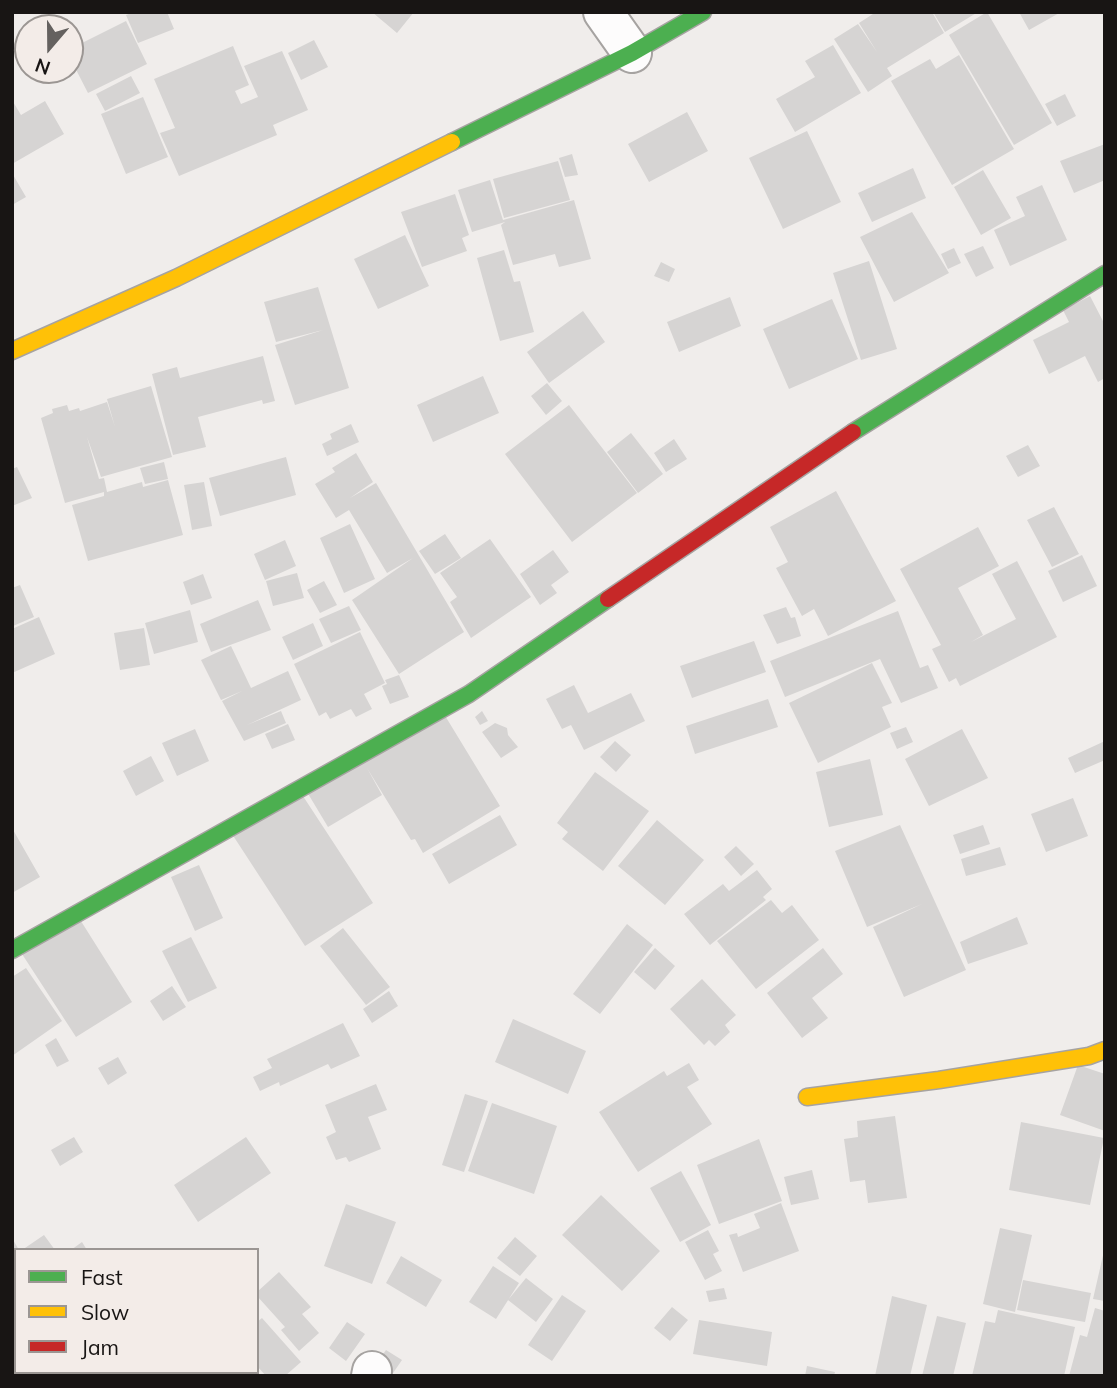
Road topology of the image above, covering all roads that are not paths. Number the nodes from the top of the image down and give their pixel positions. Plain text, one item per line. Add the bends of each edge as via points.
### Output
1 (603, 12) edge
2 (703, 12) edge
3 (632, 53) junction
4 (1105, 274) edge
5 (12, 351) edge
6 (12, 950) edge
7 (1105, 1050) edge
8 (807, 1097) dead end

1 - 3 street
2 - 3 street
3 - 5 street via 176,278
4 - 6 street via 859,428 469,694
7 - 8 street via 939,1080

